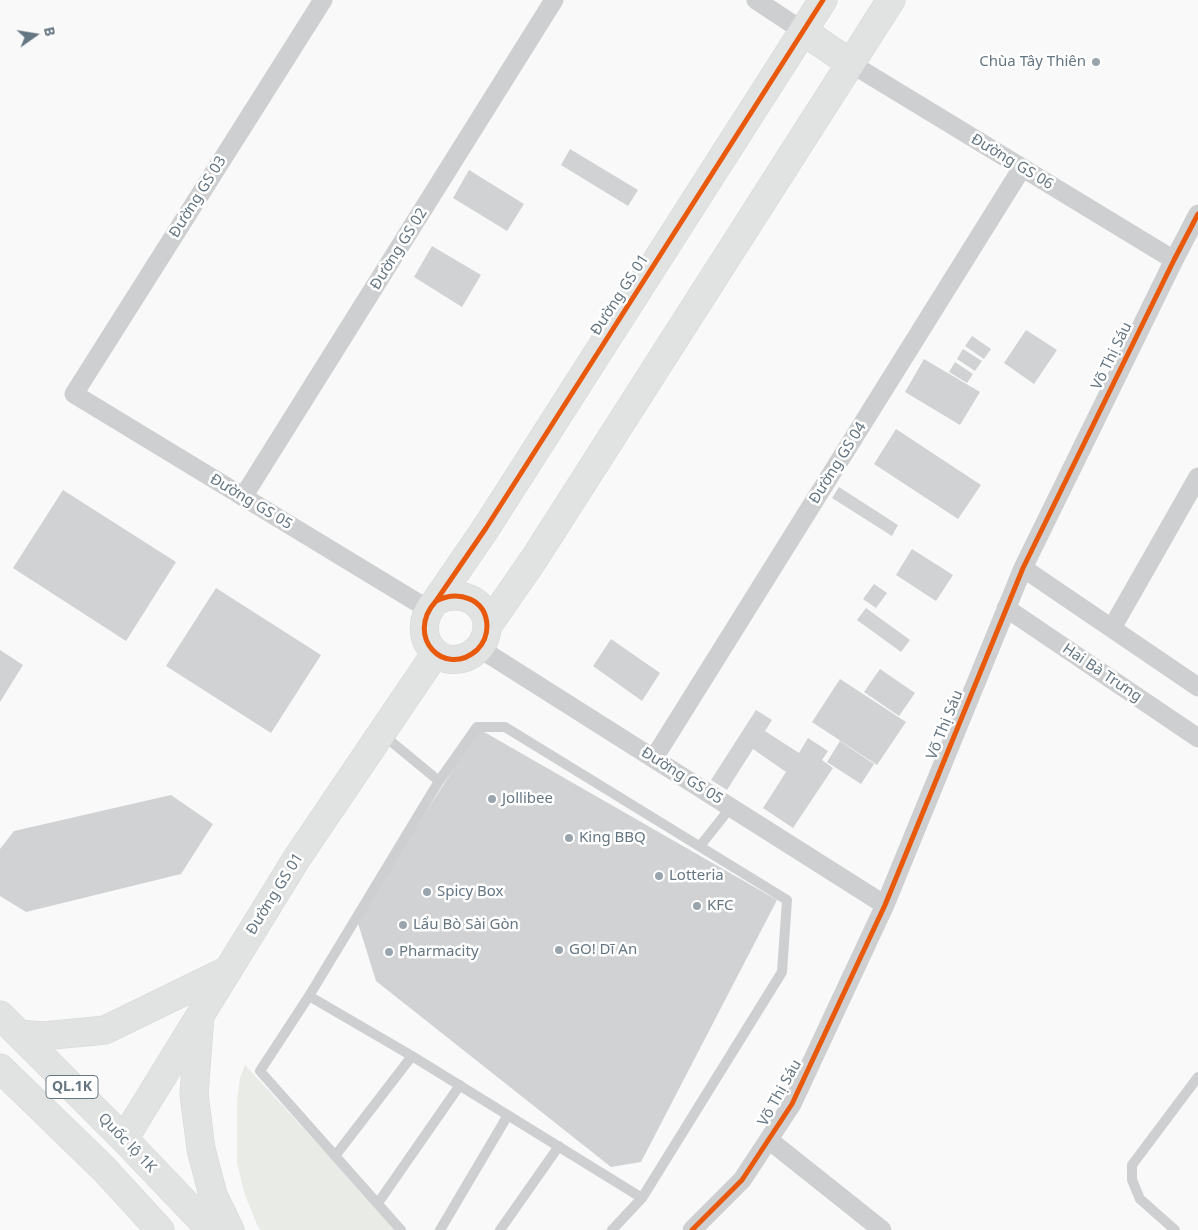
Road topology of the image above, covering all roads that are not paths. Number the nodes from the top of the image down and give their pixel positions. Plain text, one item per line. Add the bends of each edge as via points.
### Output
1 (323, 0) edge
2 (554, 0) edge
3 (756, 0) edge
4 (823, 0) edge
5 (891, 0) edge
6 (804, 31) junction
7 (850, 63) junction
8 (1022, 168) junction
9 (1198, 214) edge
10 (1174, 260) junction
11 (74, 394) joint
12 (1198, 477) edge
13 (243, 497) junction
14 (1022, 568) junction
15 (432, 605) junction
16 (1006, 608) junction
17 (1112, 628) junction
18 (483, 637) junction
19 (435, 654) junction
20 (1198, 687) edge
21 (381, 733) junction
22 (1198, 738) edge
23 (654, 758) junction
24 (439, 781) junction
25 (732, 808) junction
26 (700, 846) junction
27 (885, 905) junction
28 (228, 970) junction
29 (309, 996) junction
30 (0, 1015) edge
31 (200, 1016) junction
32 (20, 1034) junction
33 (412, 1056) junction
34 (0, 1068) edge
35 (1198, 1077) edge
36 (460, 1085) junction
37 (508, 1115) junction
38 (124, 1139) junction
39 (768, 1140) junction
40 (559, 1146) junction
41 (335, 1156) junction
42 (104, 1170) junction
43 (642, 1198) junction
44 (378, 1203) junction
45 (160, 1230) edge
46 (211, 1230) edge
47 (230, 1230) edge
48 (402, 1230) edge
49 (440, 1230) edge
50 (500, 1230) edge
51 (612, 1230) edge
52 (692, 1230) edge
53 (882, 1230) edge
54 (1175, 1230) edge

1 - 11 street, Đường GS 03
2 - 13 street, Đường GS 02
3 - 6 street
4 - 6 street, Đường GS 01
5 - 7 street
6 - 7 street
6 - 15 street, Đường GS 01 via 486,528
7 - 8 street, Đường GS 06
7 - 18 street
8 - 10 street, Đường GS 06
8 - 23 street, Đường GS 04
9 - 10 street, Võ Thị Sáu
10 - 14 street, Võ Thị Sáu
11 - 13 street, Đường GS 05
12 - 17 street
13 - 15 street, Đường GS 05
14 - 16 street, Võ Thị Sáu
14 - 17 street
15 - 18 street via 444,597 455,595 473,600 485,616
15 - 19 street, Đường GS 01 via 423,625
16 - 22 street, Hai Bà Trưng
16 - 27 street, Võ Thị Sáu
17 - 20 street
18 - 19 street via 470,656 449,659
18 - 23 street, Đường GS 05
19 - 21 street, Đường GS 01
21 - 24 lane
21 - 28 street, Đường GS 01 via 297,858
23 - 25 street, Đường GS 05
24 - 26 lane via 477,726 505,727
24 - 29 lane
25 - 26 lane
25 - 27 street, Đường GS 05
26 - 43 lane via 787,900 782,972
27 - 39 street, Võ Thị Sáu via 792,1104
28 - 31 street, Đường GS 01
28 - 32 street via 105,1030 44,1036
29 - 33 lane
29 - 41 lane via 260,1071
30 - 32 street, Quốc lộ 1K / QL.1K
31 - 38 street, Đường GS 01
31 - 47 street via 194,1094 201,1149 214,1195
32 - 38 street, Quốc lộ 1K / QL.1K
33 - 36 lane
33 - 41 lane
34 - 42 street, QL.1K
35 - 54 lane via 1132,1165 1132,1180 1140,1199
36 - 37 lane
36 - 44 lane
37 - 40 lane
37 - 49 lane
38 - 42 street, Đường GS 01
38 - 46 street, Quốc lộ 1K / QL.1K
39 - 52 street, Võ Thị Sáu via 742,1180
39 - 53 street
40 - 43 lane
40 - 50 lane
41 - 44 lane
42 - 45 street, QL.1K
43 - 51 lane
44 - 48 lane

